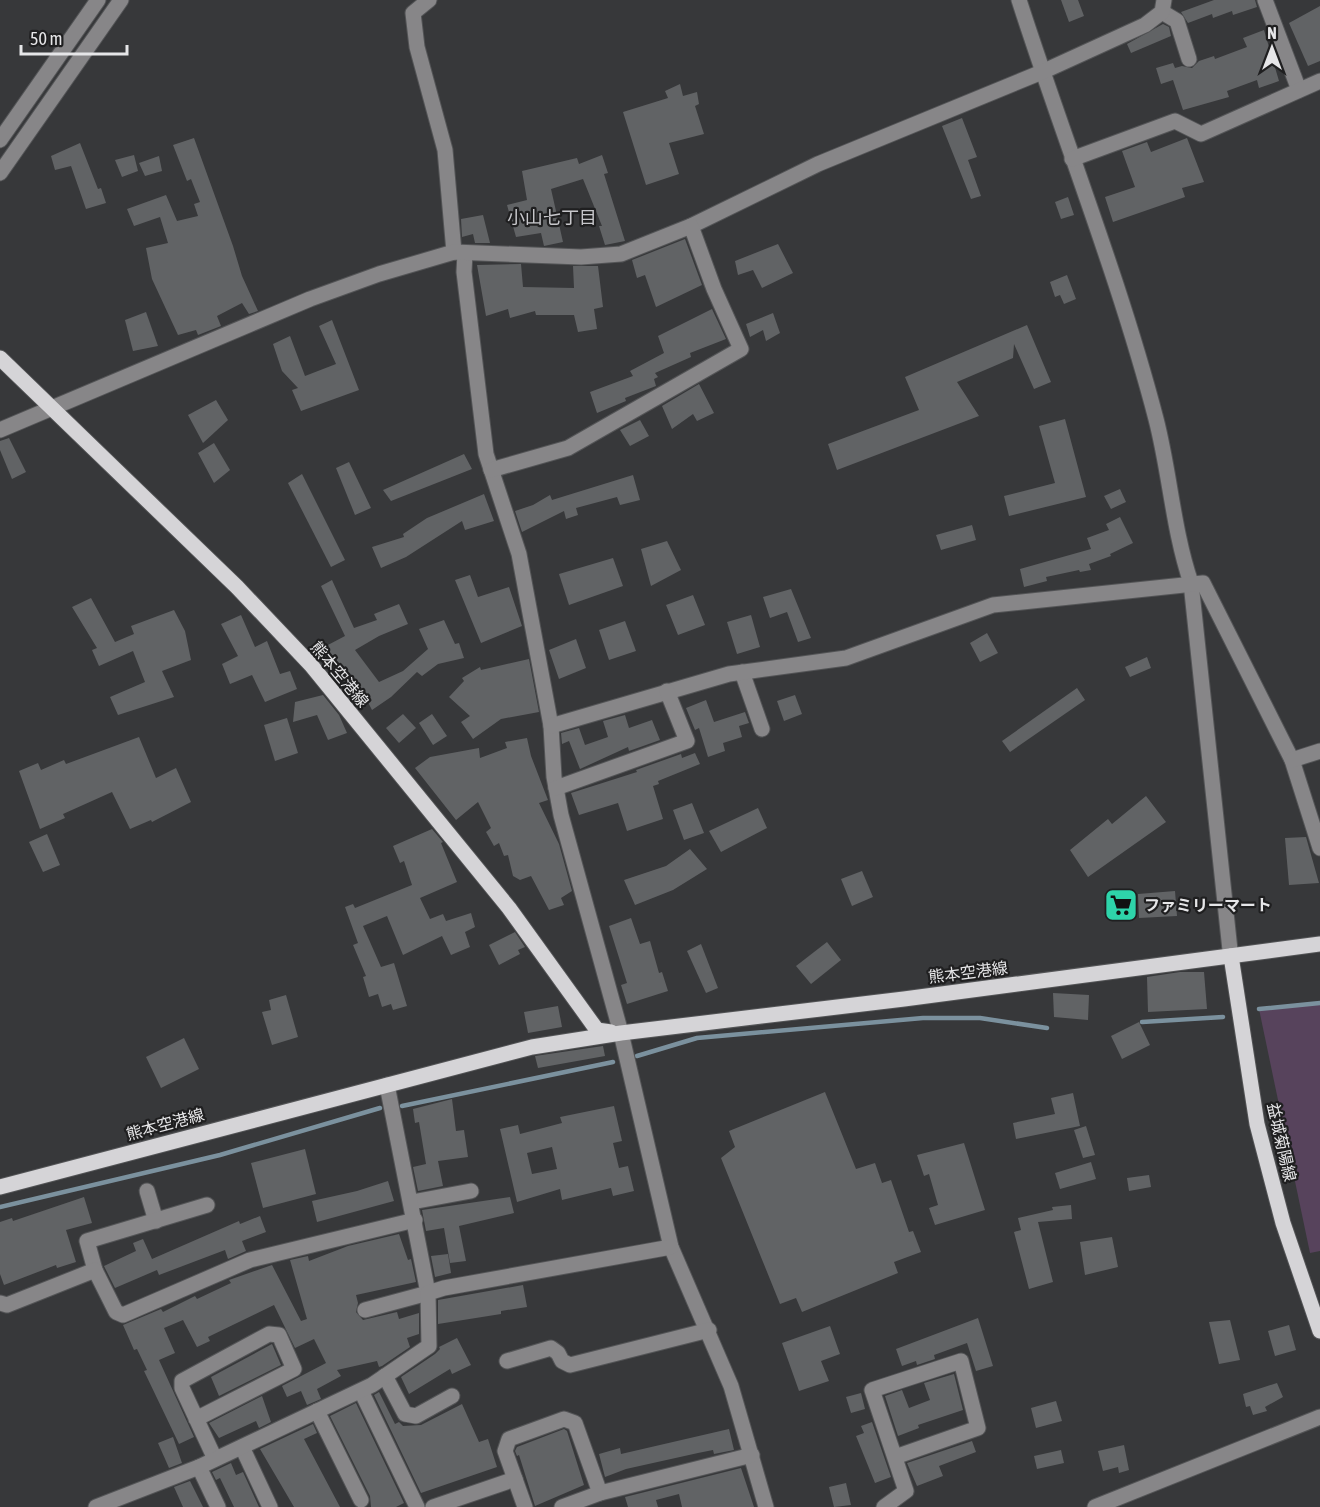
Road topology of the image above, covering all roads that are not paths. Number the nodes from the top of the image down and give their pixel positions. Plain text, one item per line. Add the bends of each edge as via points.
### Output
1 (98, 0) edge
2 (121, 0) edge
3 (429, 0) edge
4 (1019, 0) edge
5 (1265, 0) edge
6 (1163, 6) edge
7 (1190, 59) dead end
8 (1042, 72) junction
9 (1320, 81) edge
10 (1299, 90) junction
11 (0, 140) edge
12 (1072, 159) junction
13 (0, 173) edge
14 (691, 226) junction
15 (460, 253) junction
16 (0, 358) edge
17 (52, 407) junction
18 (0, 430) edge
19 (491, 470) junction
20 (1191, 584) junction
21 (742, 672) junction
22 (668, 691) junction
23 (551, 726) junction
24 (762, 729) dead end
25 (1320, 751) edge
26 (1292, 760) junction
27 (556, 788) junction
28 (1320, 848) edge
29 (1320, 944) edge
30 (1231, 953) junction
31 (621, 1033) junction
32 (387, 1085) junction
33 (0, 1186) edge
34 (147, 1191) dead end
35 (471, 1191) dead end
36 (412, 1202) junction
37 (207, 1205) dead end
38 (415, 1220) junction
39 (156, 1221) junction
40 (671, 1247) junction
41 (95, 1270) junction
42 (428, 1293) junction
43 (0, 1303) edge
44 (364, 1310) dead end
45 (709, 1330) junction
46 (1320, 1331) edge
47 (507, 1361) dead end
48 (386, 1376) junction
49 (361, 1391) junction
50 (452, 1396) dead end
51 (318, 1411) junction
52 (1320, 1417) edge
53 (196, 1419) junction
54 (242, 1447) junction
55 (752, 1455) junction
56 (895, 1457) junction
57 (215, 1459) junction
58 (199, 1467) junction
59 (515, 1479) junction
60 (600, 1493) junction
61 (361, 1500) dead end
62 (96, 1507) edge
63 (218, 1507) edge
64 (270, 1507) edge
65 (417, 1507) edge
66 (432, 1507) edge
67 (525, 1507) edge
68 (562, 1507) edge
69 (766, 1507) edge
70 (884, 1507) edge
71 (1095, 1507) edge

1 - 11 street
2 - 13 street
3 - 15 street via 412,13 417,47 445,150
4 - 8 street
5 - 10 street
6 - 7 street via 1177,21
6 - 8 street via 1145,25
8 - 12 street
8 - 14 street via 818,164
9 - 10 street
10 - 12 street via 1201,134 1175,121
12 - 20 street via 1112,273 1156,421 1182,558
14 - 15 street via 621,254 581,257
14 - 19 street via 741,349 568,448
15 - 17 street via 379,273 310,299
15 - 19 street
16 - 17 main road, 熊本空港線
17 - 18 street
17 - 31 main road, 熊本空港線 via 237,587 311,665 509,908 597,1030
19 - 23 street via 519,554
20 - 21 street via 993,605 846,658
20 - 26 street via 1203,584
20 - 30 street
21 - 22 street
21 - 24 street
22 - 23 street
22 - 27 street via 687,741
23 - 27 street
25 - 26 street
26 - 28 street
27 - 31 street
29 - 30 main road, 熊本空港線
30 - 31 main road, 熊本空港線
30 - 46 main road, 益城菊陽線 via 1257,1124 1283,1223
31 - 32 main road, 熊本空港線 via 532,1047
31 - 40 street
32 - 33 main road, 熊本空港線
32 - 36 street
34 - 39 street
35 - 36 street
36 - 38 street
37 - 39 street
38 - 41 street via 249,1260 123,1315 116,1312
38 - 42 street
39 - 41 street via 87,1241
40 - 42 street
40 - 45 street
41 - 43 street via 7,1305
42 - 44 street
42 - 48 street via 429,1346
45 - 47 street via 570,1365 551,1348
45 - 55 street
48 - 49 street
48 - 50 street via 405,1414 416,1416
49 - 51 street
49 - 65 street
51 - 54 street
51 - 61 street
52 - 71 street
53 - 53 street via 182,1381 269,1334 279,1335 294,1369
53 - 57 street
54 - 57 street
54 - 64 street
55 - 60 street
55 - 69 street
56 - 56 street via 872,1390 961,1361 978,1428
56 - 70 street via 906,1491
57 - 58 street
58 - 62 street
58 - 63 street
59 - 60 street via 505,1451 509,1439 564,1419 571,1420
59 - 66 street
59 - 67 street
60 - 68 street

